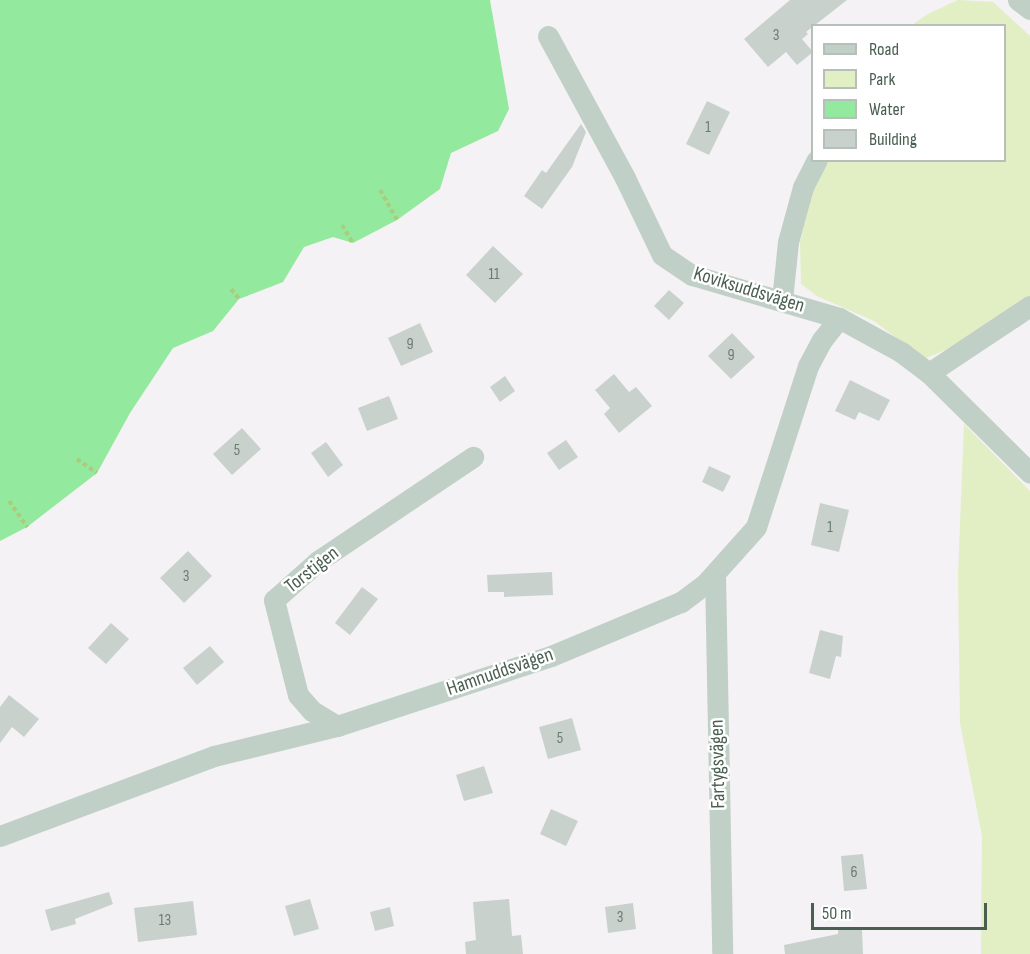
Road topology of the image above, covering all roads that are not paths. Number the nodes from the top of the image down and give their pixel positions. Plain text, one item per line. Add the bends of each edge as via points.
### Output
1 (1018, 0) edge
2 (1030, 9) edge
3 (548, 36) dead end
4 (816, 162) edge
5 (782, 300) junction
6 (1030, 306) edge
7 (839, 318) junction
8 (929, 373) junction
9 (473, 457) dead end
10 (1030, 473) edge
11 (715, 574) junction
12 (337, 726) junction
13 (0, 836) edge
14 (722, 954) edge

1 - 2 street
3 - 5 street, Koviksuddsvägen via 662,255 692,275
4 - 5 street via 803,187 788,242
5 - 7 street, Koviksuddsvägen
6 - 8 street
7 - 8 street, Koviksuddsvägen via 901,352
7 - 11 street, Hamnuddsvägen via 808,366 756,527
8 - 10 street, Koviksuddsvägen
9 - 12 street, Torstigen via 318,561 274,600 298,695 312,711
11 - 12 street, Hamnuddsvägen via 681,602 616,630 551,656
11 - 14 street, Fartygsvägen
12 - 13 street, Hamnuddsvägen via 214,756

